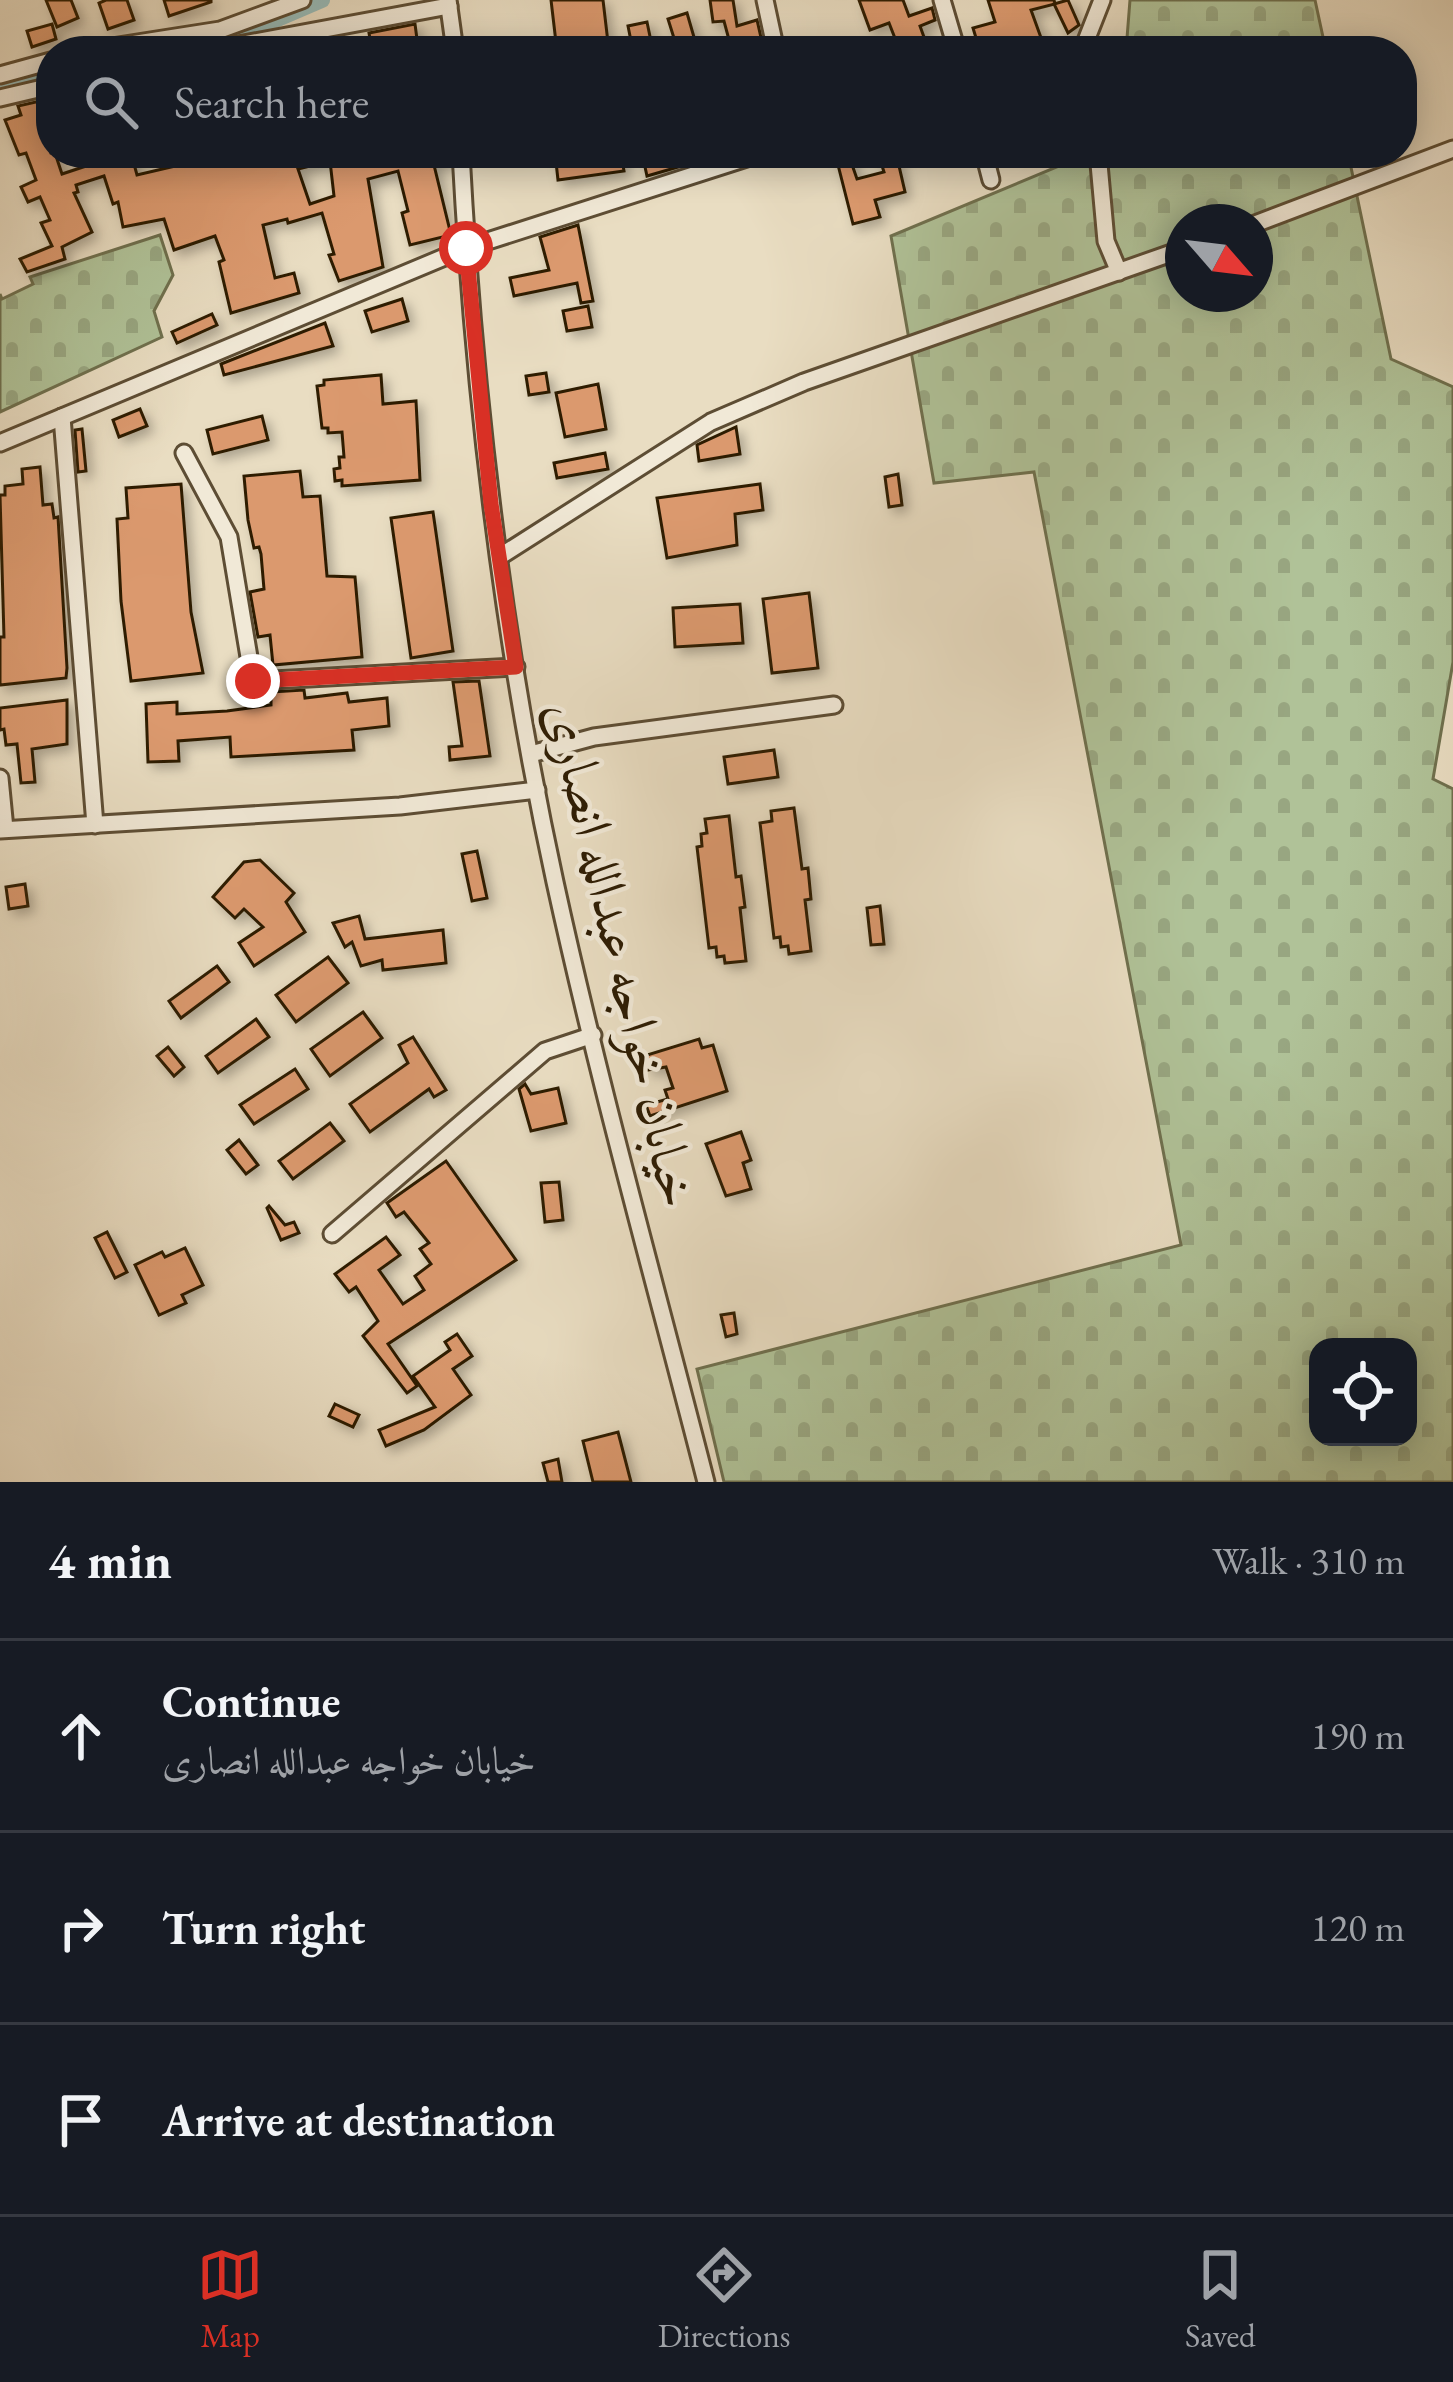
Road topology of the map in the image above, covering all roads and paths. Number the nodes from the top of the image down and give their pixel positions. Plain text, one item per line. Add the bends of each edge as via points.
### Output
1 (302, 0) edge
2 (765, 0) edge
3 (942, 0) edge
4 (1102, 0) edge
5 (448, 3) edge
6 (182, 36) edge
7 (282, 36) edge
8 (453, 36) edge
9 (773, 36) edge
10 (953, 36) edge
11 (1088, 36) edge
12 (36, 65) edge
13 (0, 76) edge
14 (36, 90) edge
15 (0, 98) edge
16 (1453, 148) edge
17 (1417, 162) edge
18 (462, 168) edge
19 (715, 168) edge
20 (988, 168) edge
21 (1099, 168) edge
22 (1401, 168) edge
23 (991, 180) dead end
24 (1273, 217) edge
25 (466, 248) junction
26 (1165, 255) edge
27 (1119, 272) junction
28 (62, 417) junction
29 (0, 443) edge
30 (184, 453) dead end
31 (499, 557) junction
32 (516, 667) junction
33 (834, 705) dead end
34 (531, 754) junction
35 (0, 778) edge
36 (537, 790) junction
37 (95, 825) junction
38 (2, 830) edge
39 (592, 1035) junction
40 (332, 1234) dead end
41 (706, 1482) edge

1 - 6 street
2 - 9 street
3 - 10 street
4 - 11 street
5 - 7 street
5 - 8 street
12 - 13 street
14 - 15 street
16 - 17 street
18 - 25 street, خیابان خواجه عبدالله انصاری
19 - 25 street
20 - 23 street
21 - 27 street via 1106,241
22 - 24 street
25 - 28 street
25 - 31 street, خیابان خواجه عبدالله انصاری
26 - 27 street
27 - 31 street via 711,422
28 - 29 street
28 - 37 street
30 - 32 street via 229,537 253,681
31 - 32 street, خیابان خواجه عبدالله انصاری
32 - 34 street, خیابان خواجه عبدالله انصاری
33 - 34 street via 594,737
34 - 36 street, خیابان خواجه عبدالله انصاری
35 - 38 street
36 - 37 street
36 - 39 street, خیابان خواجه عبدالله انصاری
37 - 38 street
39 - 40 street via 545,1051
39 - 41 street, خیابان خواجه عبدالله انصاری

